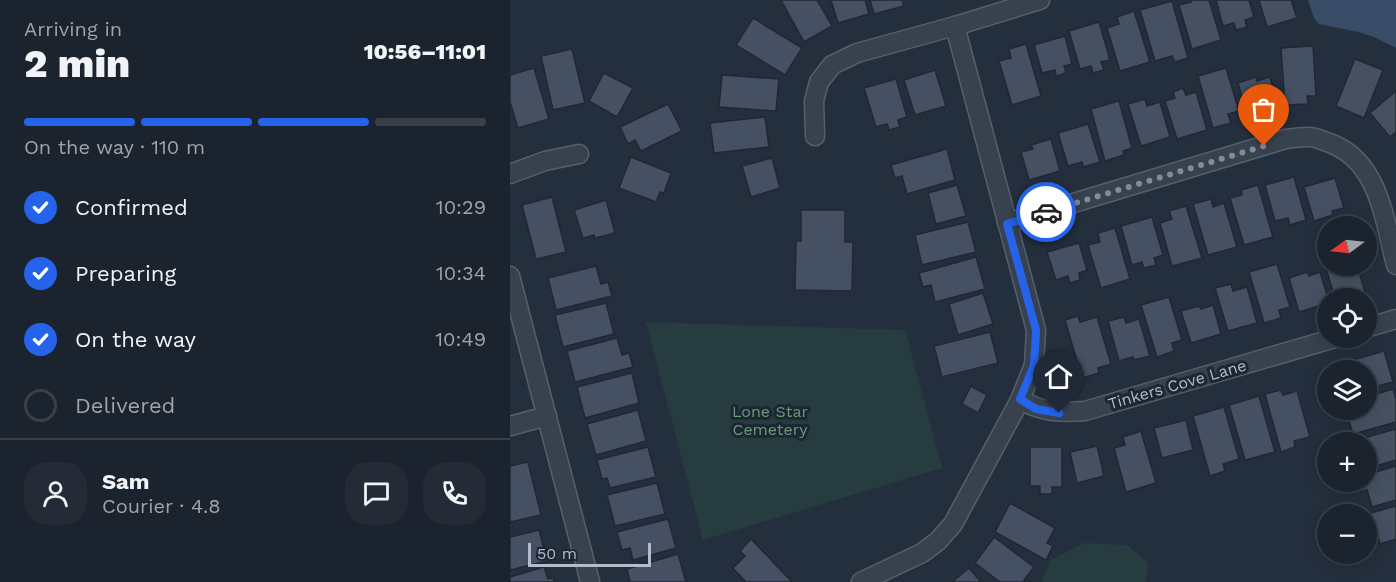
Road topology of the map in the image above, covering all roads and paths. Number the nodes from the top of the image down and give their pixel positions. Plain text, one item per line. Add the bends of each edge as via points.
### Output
1 (1040, 0) edge
2 (955, 26) junction
3 (815, 136) dead end
4 (579, 154) dead end
5 (510, 174) edge
6 (1007, 224) junction
7 (1396, 265) edge
8 (510, 276) edge
9 (1396, 319) edge
10 (1377, 325) edge
11 (1317, 343) edge
12 (1020, 399) junction
13 (547, 416) junction
14 (510, 426) edge
15 (590, 582) edge
16 (861, 582) edge

1 - 2 street
2 - 3 street via 857,53 832,65 819,82 814,101
2 - 6 street
4 - 5 street
6 - 7 street via 1286,139 1310,137 1334,144 1355,157 1367,172 1378,195
6 - 12 street via 1036,330 1034,365
8 - 13 street
9 - 10 street
11 - 12 street, Tinkers Cove Lane via 1085,411 1059,413 1036,409
12 - 16 street via 953,524 922,553
13 - 14 street
13 - 15 street

